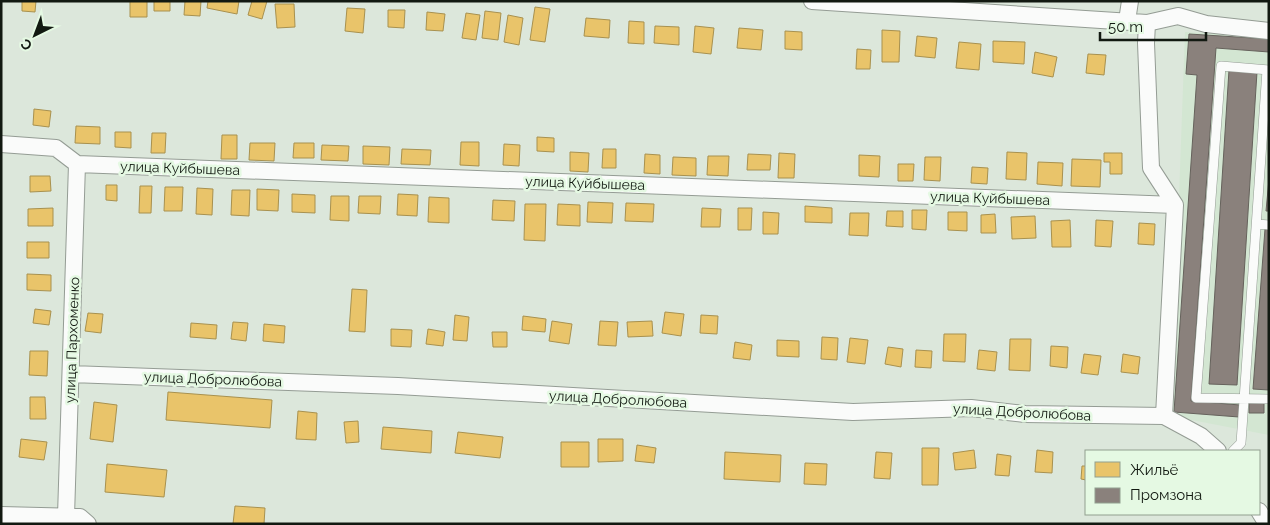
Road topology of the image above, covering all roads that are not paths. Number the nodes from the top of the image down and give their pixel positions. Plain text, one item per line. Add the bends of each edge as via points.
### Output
1 (812, 1) edge
2 (1130, 1) edge
3 (1127, 21) junction
4 (1147, 23) junction
5 (1269, 31) edge
6 (1268, 70) edge
7 (1, 144) edge
8 (77, 164) junction
9 (1175, 205) junction
10 (1257, 224) junction
11 (1269, 225) edge
12 (70, 374) junction
13 (1269, 399) edge
14 (1245, 400) junction
15 (1164, 416) junction
16 (1217, 450) edge
17 (1234, 450) edge
18 (1260, 513) edge
19 (1, 515) edge
20 (78, 519) edge
21 (1267, 524) edge

1 - 3 street
2 - 3 street
3 - 4 street
4 - 5 street via 1178,16 1206,24
4 - 9 street via 1151,168
6 - 10 lane
6 - 14 lane via 1221,66 1196,398
7 - 8 street via 56,148
8 - 9 street, улица Куйбышева
8 - 12 street, улица Пархоменко
9 - 15 street
10 - 11 lane
10 - 14 lane
12 - 15 street, улица Добролюбова via 398,386 853,412 972,408 1025,414
12 - 20 street, улица Пархоменко
13 - 14 lane
14 - 17 lane via 1241,442
15 - 16 street via 1201,436
18 - 21 street
19 - 20 street

